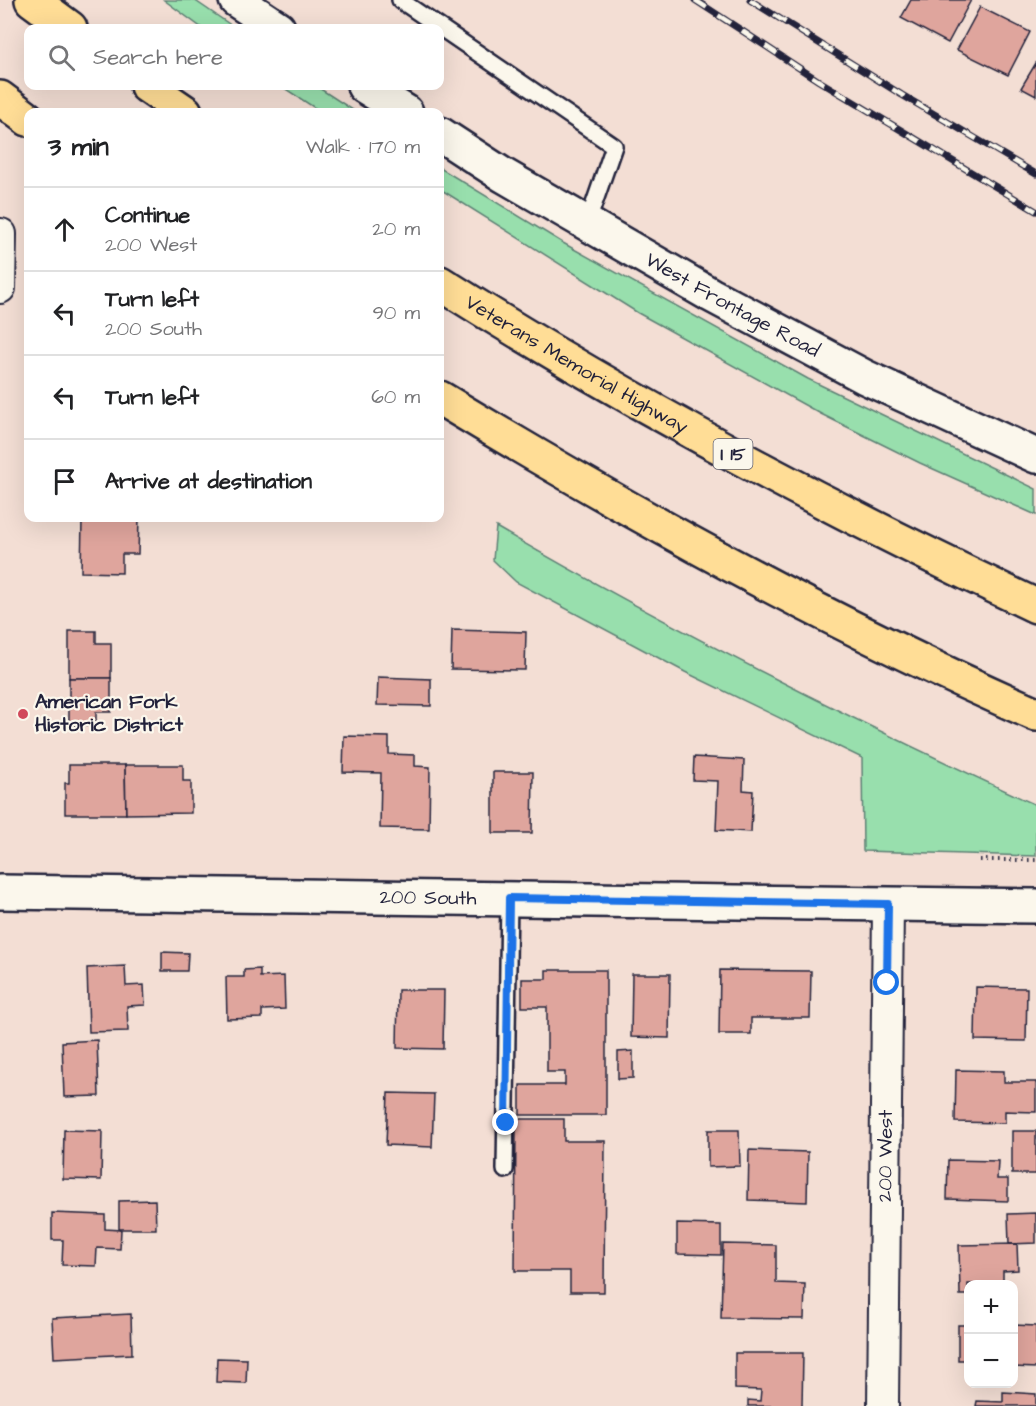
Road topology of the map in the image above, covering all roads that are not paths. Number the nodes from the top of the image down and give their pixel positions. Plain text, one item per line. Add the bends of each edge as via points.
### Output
1 (32, 0) edge
2 (236, 0) edge
3 (400, 0) edge
4 (65, 24) edge
5 (272, 24) edge
6 (435, 24) edge
7 (444, 30) edge
8 (153, 90) edge
9 (370, 90) edge
10 (0, 98) edge
11 (179, 108) edge
12 (400, 108) edge
13 (24, 116) edge
14 (444, 137) edge
15 (587, 224) junction
16 (1, 234) edge
17 (444, 285) edge
18 (0, 288) edge
19 (444, 400) edge
20 (1036, 456) edge
21 (1036, 606) edge
22 (1036, 714) edge
23 (0, 892) edge
24 (509, 898) junction
25 (888, 904) junction
26 (1036, 906) edge
27 (506, 1170) dead end
28 (883, 1406) edge

1 - 4 highway
2 - 5 street
3 - 6 lane
7 - 15 lane via 614,146
8 - 11 highway
9 - 12 street
10 - 13 highway
14 - 15 street, West Frontage Road
15 - 20 street, West Frontage Road via 711,296 865,377
16 - 18 street
17 - 21 highway, Veterans Memorial Highway / I 15 via 732,454 853,518
19 - 22 highway via 605,496 730,564
23 - 24 street, 200 South
24 - 25 street, 200 South
24 - 27 lane
25 - 26 street, 200 South
25 - 28 street, 200 West

